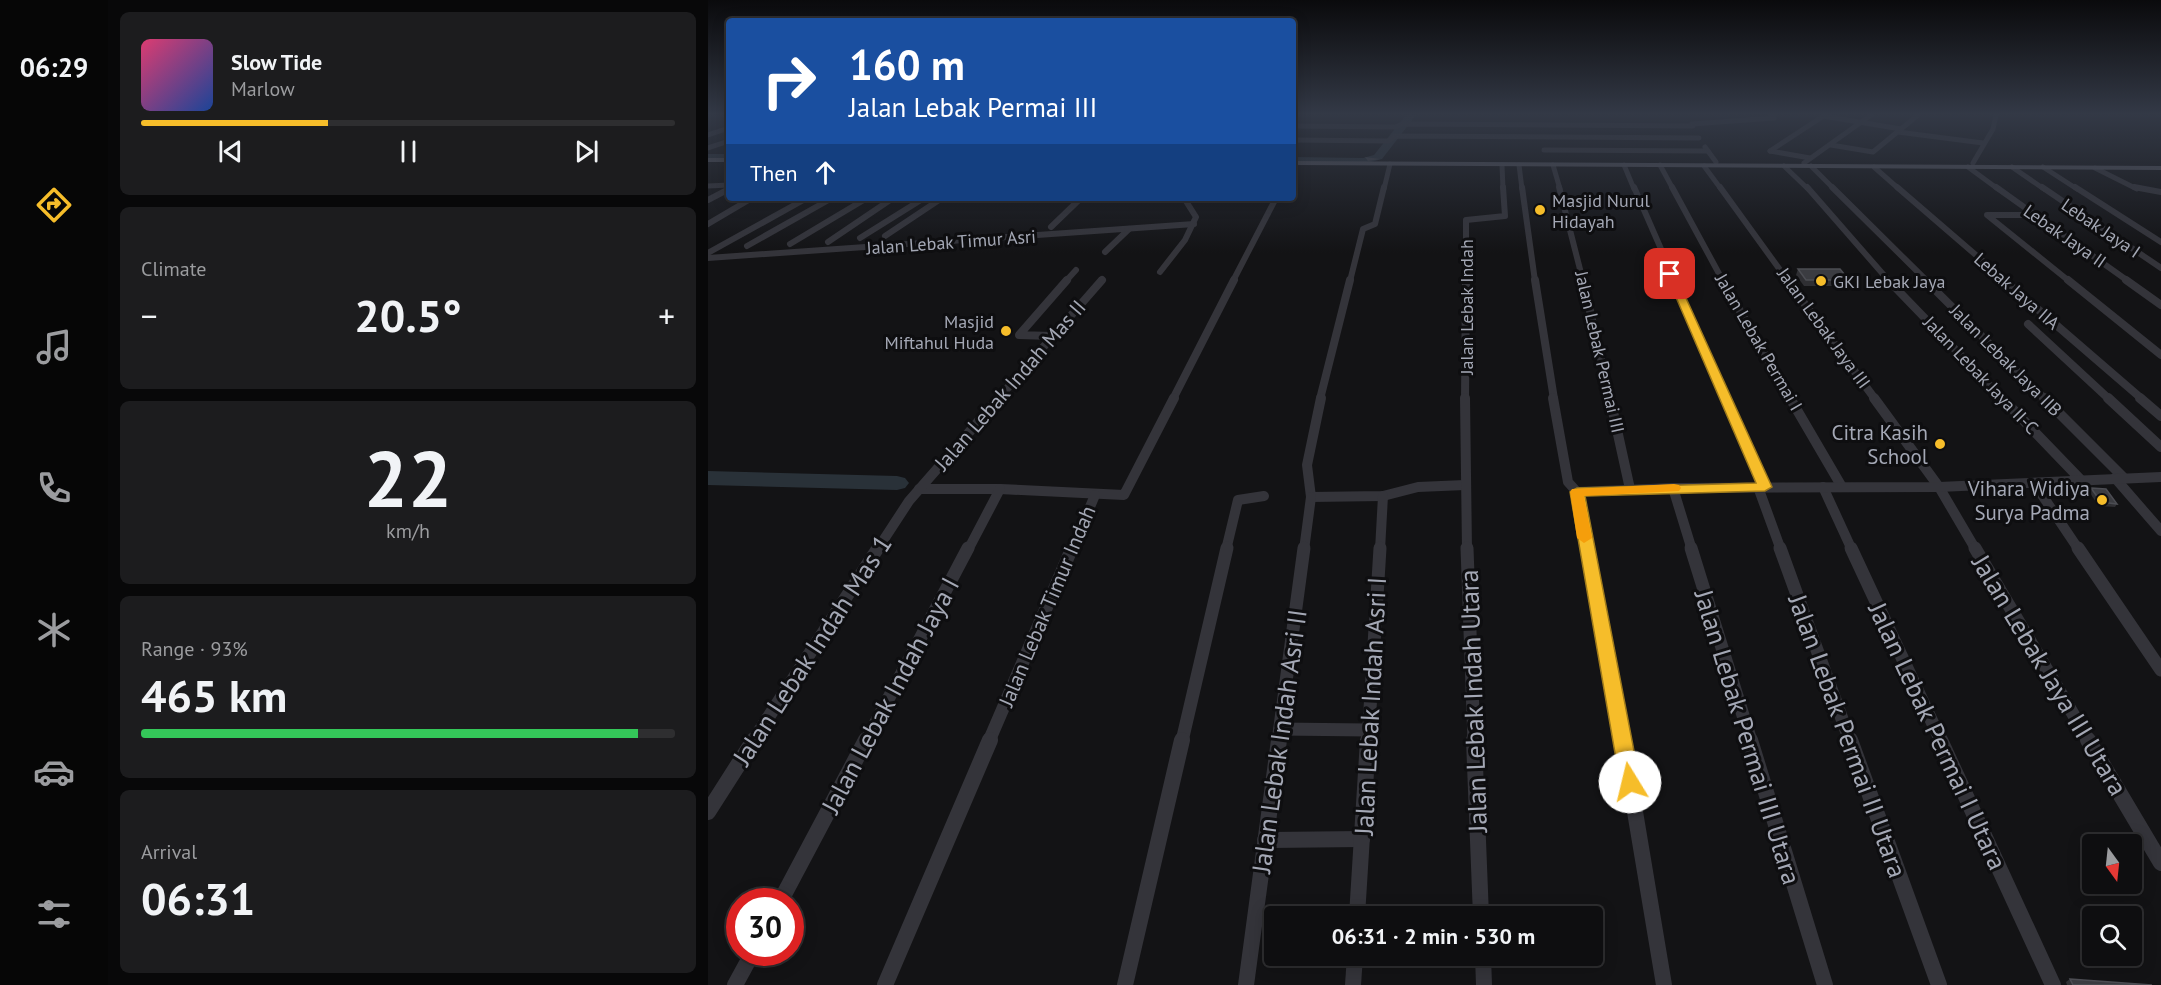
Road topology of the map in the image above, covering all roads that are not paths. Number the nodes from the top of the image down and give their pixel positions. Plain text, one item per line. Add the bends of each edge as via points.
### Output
1 (1334, 161) edge
2 (1460, 161) edge
3 (1805, 161) edge
4 (1972, 161) edge
5 (1716, 162) joint
6 (1808, 162) junction
7 (1296, 163) edge
8 (1296, 163) edge
9 (1551, 163) junction
10 (1605, 163) junction
11 (1390, 164) junction
12 (1502, 165) junction
13 (1519, 165) junction
14 (1624, 165) junction
15 (1660, 165) junction
16 (1970, 165) junction
17 (1784, 166) junction
18 (2161, 166) edge
19 (1874, 167) junction
20 (2012, 167) junction
21 (2043, 167) junction
22 (1706, 168) junction
23 (2096, 168) junction
24 (708, 186) edge
25 (726, 187) edge
26 (726, 189) edge
27 (2161, 192) edge
28 (708, 200) edge
29 (747, 201) edge
30 (802, 201) edge
31 (827, 201) edge
32 (862, 201) edge
33 (889, 201) edge
34 (919, 201) edge
35 (938, 201) edge
36 (1078, 201) edge
37 (1186, 201) edge
38 (1274, 201) edge
39 (2036, 215) junction
40 (708, 224) edge
41 (1194, 224) junction
42 (1051, 227) dead end
43 (1129, 229) junction
44 (1099, 231) junction
45 (885, 236) dead end
46 (860, 238) dead end
47 (828, 242) dead end
48 (2161, 242) edge
49 (1092, 243) dead end
50 (790, 244) dead end
51 (747, 246) dead end
52 (1105, 252) dead end
53 (708, 253) edge
54 (708, 258) edge
55 (2161, 268) edge
56 (1076, 270) dead end
57 (1160, 272) dead end
58 (1102, 280) dead end
59 (2161, 305) edge
60 (2028, 324) dead end
61 (1051, 336) junction
62 (2161, 355) edge
63 (2161, 416) edge
64 (2161, 447) edge
65 (2161, 477) edge
66 (2120, 478) junction
67 (2081, 480) junction
68 (2034, 483) junction
69 (1465, 485) junction
70 (1761, 487) junction
71 (1823, 487) junction
72 (1842, 487) junction
73 (1939, 487) junction
74 (1673, 488) junction
75 (919, 489) junction
76 (1000, 489) junction
77 (1630, 489) junction
78 (1577, 492) junction
79 (1095, 495) junction
80 (1264, 496) dead end
81 (1311, 496) junction
82 (1383, 496) junction
83 (2161, 531) edge
84 (2161, 670) edge
85 (1280, 729) junction
86 (1368, 730) junction
87 (708, 812) edge
88 (1362, 839) junction
89 (1265, 840) junction
90 (2161, 863) edge
91 (787, 888) edge
92 (1358, 906) edge
93 (1481, 906) edge
94 (745, 966) edge
95 (1354, 966) edge
96 (1483, 966) edge
97 (735, 985) edge
98 (885, 985) edge
99 (1125, 985) edge
100 (1246, 985) edge
101 (1353, 985) edge
102 (1484, 985) edge
103 (1664, 985) edge
104 (1825, 985) edge
105 (1939, 985) edge
106 (2053, 985) edge

1 - 7 main road
2 - 9 main road
3 - 6 street
4 - 16 street
5 - 6 main road
5 - 10 main road
6 - 16 main road
6 - 17 main road
6 - 19 main road
6 - 66 street, Jalan Lebak Jaya IIB
8 - 11 main road
9 - 10 main road
9 - 13 main road
9 - 77 street, Jalan Lebak Permai III via 1576,248
10 - 14 main road
11 - 12 main road
11 - 81 street, Jalan Lebak Indah Asri II via 1375,224 1363,229 1324,382 1307,465
12 - 13 main road
12 - 69 street, Jalan Lebak Indah via 1505,216 1466,220
13 - 78 street via 1568,482
14 - 15 main road
14 - 70 street, Jalan Lebak Permai II Utara
15 - 22 main road
15 - 72 street, Jalan Lebak Permai I
16 - 18 main road
16 - 19 main road
16 - 20 main road
16 - 39 street, Lebak Jaya II
17 - 22 main road
17 - 67 street, Jalan Lebak Jaya II-C
18 - 23 main road
19 - 63 street, Lebak Jaya IIA
20 - 21 main road
20 - 55 street, Lebak Jaya I
21 - 23 main road
21 - 48 street
22 - 73 street, Jalan Lebak Jaya III
23 - 27 street via 2140,190
24 - 25 street
26 - 28 street
29 - 40 street
30 - 53 street
31 - 51 street
32 - 50 street
33 - 47 street
34 - 46 street
35 - 45 street
36 - 42 street
37 - 41 street via 1196,214
38 - 79 street, Jalan Lebak Timur Indah via 1125,494
39 - 59 street, Lebak Jaya II
39 - 62 street via 1987,215
41 - 43 street, Jalan Lebak Timur Asri
41 - 57 street
43 - 44 street, Jalan Lebak Timur Asri
43 - 52 street
44 - 49 street
44 - 54 street, Jalan Lebak Timur Asri
56 - 61 street via 1018,335
58 - 61 street, Jalan Lebak Indah Mas II
60 - 64 street
61 - 75 street, Jalan Lebak Indah Mas II
65 - 66 street
66 - 67 street
66 - 83 street, Jalan Lebak Jaya IIB
67 - 68 street
68 - 73 street
68 - 84 street
69 - 82 street via 1418,486
69 - 93 street, Jalan Lebak Indah Utara
70 - 71 street
70 - 74 street
70 - 105 street, Jalan Lebak Permai II Utara
71 - 72 street
71 - 106 street, Jalan Lebak Permai I Utara
72 - 73 street
73 - 90 street, Jalan Lebak Jaya III Utara
74 - 77 street
74 - 104 street, Jalan Lebak Permai III Utara
75 - 76 street
75 - 87 street, Jalan Lebak Indah Mas 1
76 - 79 street
76 - 91 street, Jalan Lebak Indah Jaya I
77 - 78 street
78 - 103 street
79 - 98 street, Jalan Lebak Timur Indah
80 - 99 street via 1238,500
81 - 82 street
81 - 85 street, Jalan Lebak Indah Asri II
82 - 86 street, Jalan Lebak Indah Asri I
85 - 86 street
85 - 89 street, Jalan Lebak Indah Asri II
86 - 88 street, Jalan Lebak Indah Asri I
88 - 89 street
88 - 92 street, Jalan Lebak Indah Asri I
89 - 100 street, Jalan Lebak Indah Asri II
94 - 97 street
95 - 101 street
96 - 102 street

